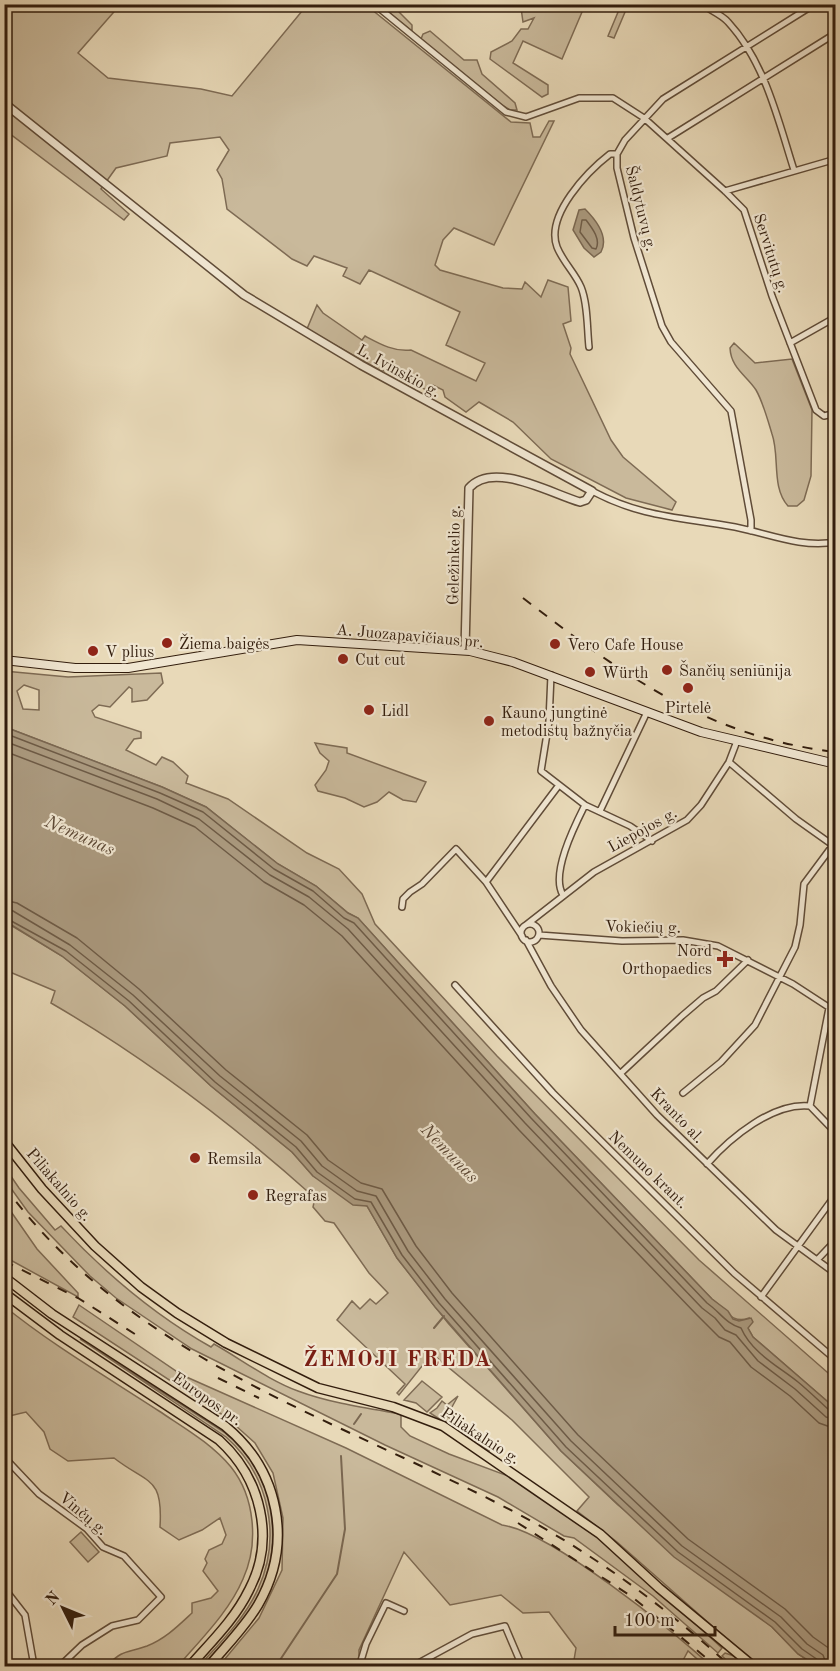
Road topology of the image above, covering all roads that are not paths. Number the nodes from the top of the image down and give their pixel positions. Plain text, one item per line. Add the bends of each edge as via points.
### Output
1 (374, 4) edge
2 (701, 4) edge
3 (815, 4) edge
4 (836, 33) edge
5 (745, 47) junction
6 (763, 79) junction
7 (4, 103) edge
8 (644, 118) junction
9 (668, 138) junction
10 (617, 154) junction
11 (836, 159) edge
12 (794, 170) junction
13 (725, 191) junction
14 (836, 317) edge
15 (790, 343) junction
16 (589, 347) dead end
17 (836, 413) edge
18 (592, 491) junction
19 (751, 531) junction
20 (836, 543) edge
21 (465, 650) junction
22 (4, 660) edge
23 (551, 675) junction
24 (647, 712) junction
25 (737, 741) junction
26 (729, 762) junction
27 (836, 764) edge
28 (559, 785) junction
29 (585, 805) junction
30 (600, 812) junction
31 (652, 841) junction
32 (834, 846) edge
33 (486, 882) junction
34 (563, 895) junction
35 (402, 907) dead end
36 (535, 917) junction
37 (515, 924) junction
38 (535, 925) junction
39 (525, 926) junction
40 (539, 935) junction
41 (527, 939) junction
42 (748, 960) junction
43 (780, 978) junction
44 (455, 985) dead end
45 (829, 1008) junction
46 (836, 1012) edge
47 (621, 1073) junction
48 (683, 1093) dead end
49 (810, 1106) junction
50 (836, 1133) edge
51 (4, 1141) edge
52 (707, 1164) junction
53 (836, 1194) edge
54 (836, 1240) edge
55 (799, 1247) junction
56 (817, 1260) junction
57 (836, 1274) edge
58 (4, 1277) edge
59 (4, 1293) edge
60 (761, 1297) junction
61 (836, 1360) edge
62 (4, 1457) edge
63 (4, 1588) edge
64 (404, 1611) dead end
65 (34, 1666) edge
66 (60, 1666) edge
67 (190, 1666) edge
68 (209, 1666) edge
69 (356, 1666) edge
70 (413, 1666) edge
71 (522, 1666) edge
72 (753, 1666) edge

1 - 8 street via 514,116 537,115 591,97 613,98
2 - 5 street via 728,21
3 - 5 street, Šaldytuvų g.
4 - 6 street
5 - 6 street
5 - 8 street, Šaldytuvų g. via 663,99
6 - 9 street
6 - 12 street
7 - 18 street, L. Ivinskio g. via 244,295 342,355
8 - 9 street, Servitutų g.
8 - 10 street, Šaldytuvų g.
9 - 13 street, Servitutų g.
10 - 16 street via 610,154 580,179 564,207 556,234 556,244 582,289
10 - 19 street, Šaldytuvų g. via 634,238 662,326 671,342 731,411
11 - 12 street
12 - 13 street
13 - 15 street, Servitutų g. via 744,210
14 - 15 street
15 - 17 street, Servitutų g. via 816,410 824,416
18 - 19 street, L. Ivinskio g. via 648,514
18 - 21 street, Geležinkelio g. via 580,502 516,479 485,479 469,488
19 - 20 street, L. Ivinskio g. via 796,543
21 - 22 main road, A. Juozapavičiaus pr. via 297,640 128,668 75,668
21 - 23 main road, A. Juozapavičiaus pr.
23 - 24 main road, A. Juozapavičiaus pr.
23 - 28 street via 541,771
24 - 25 main road, A. Juozapavičiaus pr.
24 - 30 street
25 - 26 street, Liepojos g.
25 - 27 main road, A. Juozapavičiaus pr.
26 - 31 street, Liepojos g. via 694,813
26 - 32 street
28 - 29 street
28 - 33 street
29 - 30 street
29 - 34 street via 566,849 560,881
30 - 31 street
31 - 34 street, Liepojos g. via 594,872
32 - 43 street via 804,885 798,936
33 - 35 street via 456,849 403,899
33 - 37 street
34 - 36 street, Liepojos g.
36 - 38 street
36 - 39 street, Liepojos g.
37 - 39 street
37 - 41 street
38 - 39 street
38 - 40 street
39 - 41 street, Kranto al.
40 - 41 street
40 - 42 street, Vokiečių g. via 622,941 683,940 718,946
41 - 47 street, Kranto al. via 582,1030
42 - 43 street, Vokiečių g.
42 - 47 street
43 - 45 street, Vokiečių g.
43 - 48 street via 748,1035
44 - 60 street, Nemuno krant. via 593,1133
45 - 46 street, Vokiečių g.
45 - 49 street
47 - 52 street, Kranto al.
49 - 50 street
49 - 52 street via 778,1112 752,1126
51 - 72 main road, Piliakalnio g. via 95,1246 177,1313 226,1343 318,1388 402,1409 443,1426 600,1534
52 - 55 street, Kranto al.
53 - 55 street
54 - 56 street
55 - 56 street, Kranto al.
55 - 60 street
56 - 57 street, Kranto al.
58 - 68 main road, Europos pr. via 76,1330 225,1426 258,1461 270,1489 278,1537 273,1570 251,1616
59 - 67 main road, Europos pr. via 219,1440 237,1458 250,1481 263,1532 259,1565 238,1609
60 - 61 street, Nemuno krant.
62 - 66 street, Vinčų g. via 39,1494 87,1528 103,1546 124,1556 161,1597 138,1620 112,1626 82,1645
63 - 65 street via 23,1610
64 - 69 street via 386,1603
70 - 71 street via 472,1634 505,1626

